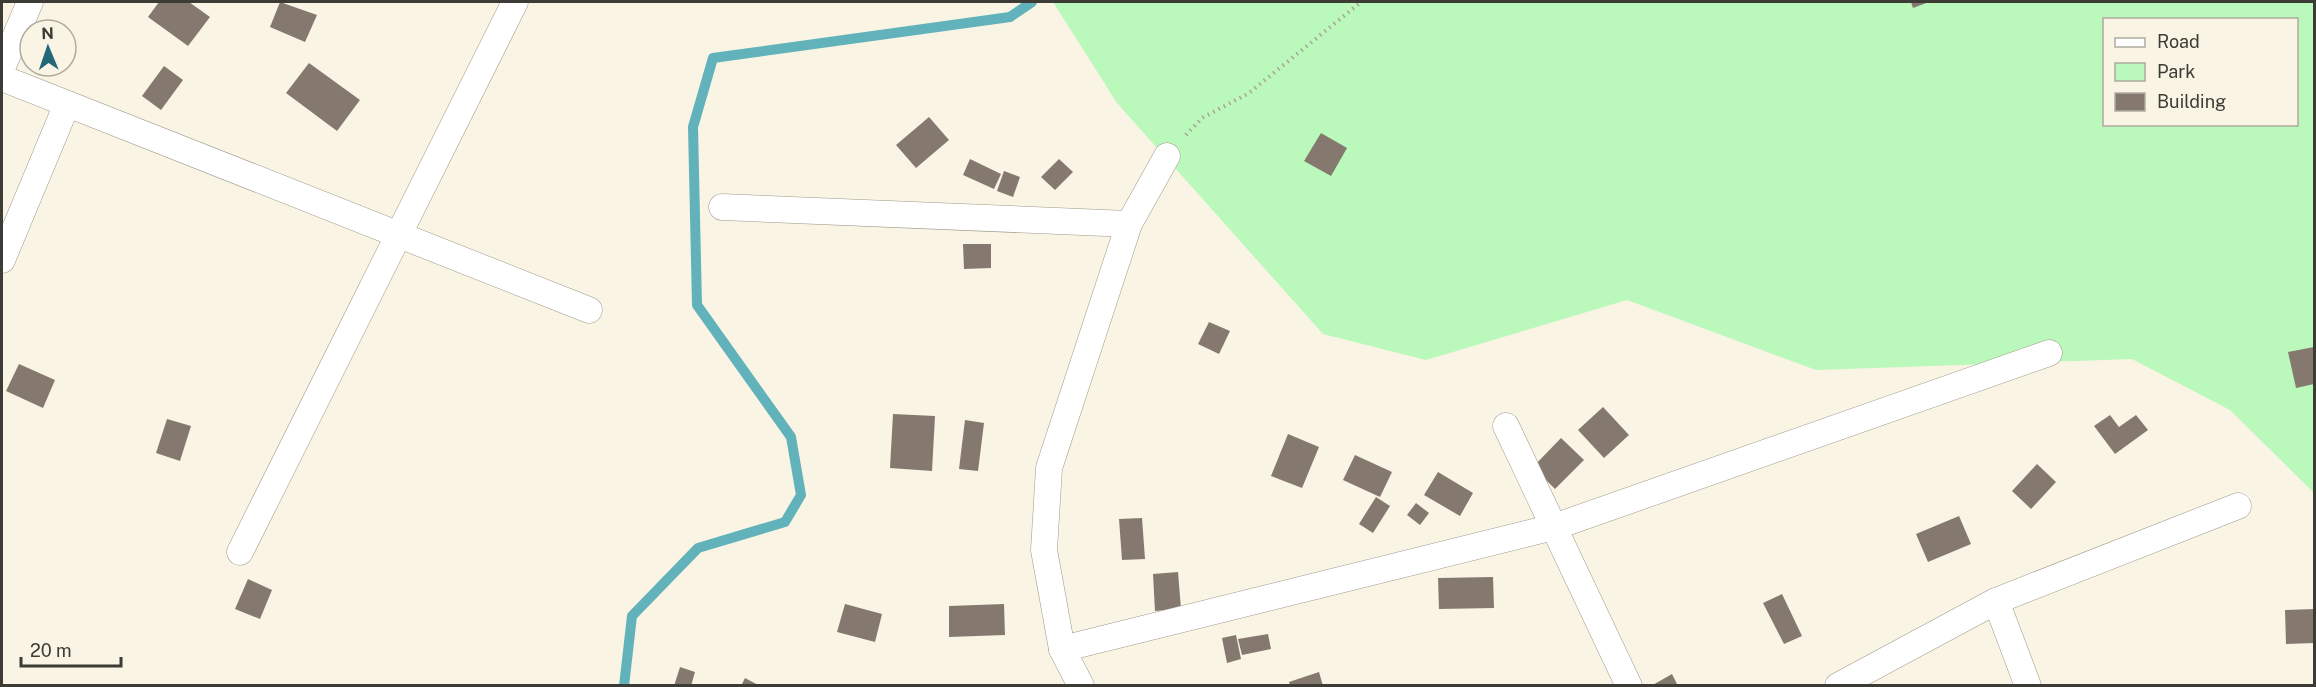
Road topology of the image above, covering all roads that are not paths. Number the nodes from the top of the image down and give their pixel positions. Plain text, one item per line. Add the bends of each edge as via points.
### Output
1 (30, 2) edge
2 (515, 2) edge
3 (2, 68) edge
4 (2, 78) edge
5 (67, 104) junction
6 (1167, 156) road end
7 (722, 207) dead end
8 (1129, 224) junction
9 (398, 235) junction
10 (2, 260) edge
11 (589, 310) dead end
12 (2049, 353) dead end
13 (1506, 426) dead end
14 (2238, 506) dead end
15 (1554, 527) junction
16 (240, 552) dead end
17 (1996, 602) junction
18 (1062, 649) junction
19 (1081, 686) edge
20 (1629, 686) edge
21 (1838, 686) edge
22 (2028, 686) edge

1 - 3 street
2 - 9 street
4 - 5 street
5 - 9 street
5 - 10 street
6 - 8 street
7 - 8 street
8 - 18 street via 1049,468 1044,550
9 - 11 street
9 - 16 street
12 - 15 street
13 - 15 street
14 - 17 street
15 - 18 street
15 - 20 street
17 - 21 street
17 - 22 street
18 - 19 street

